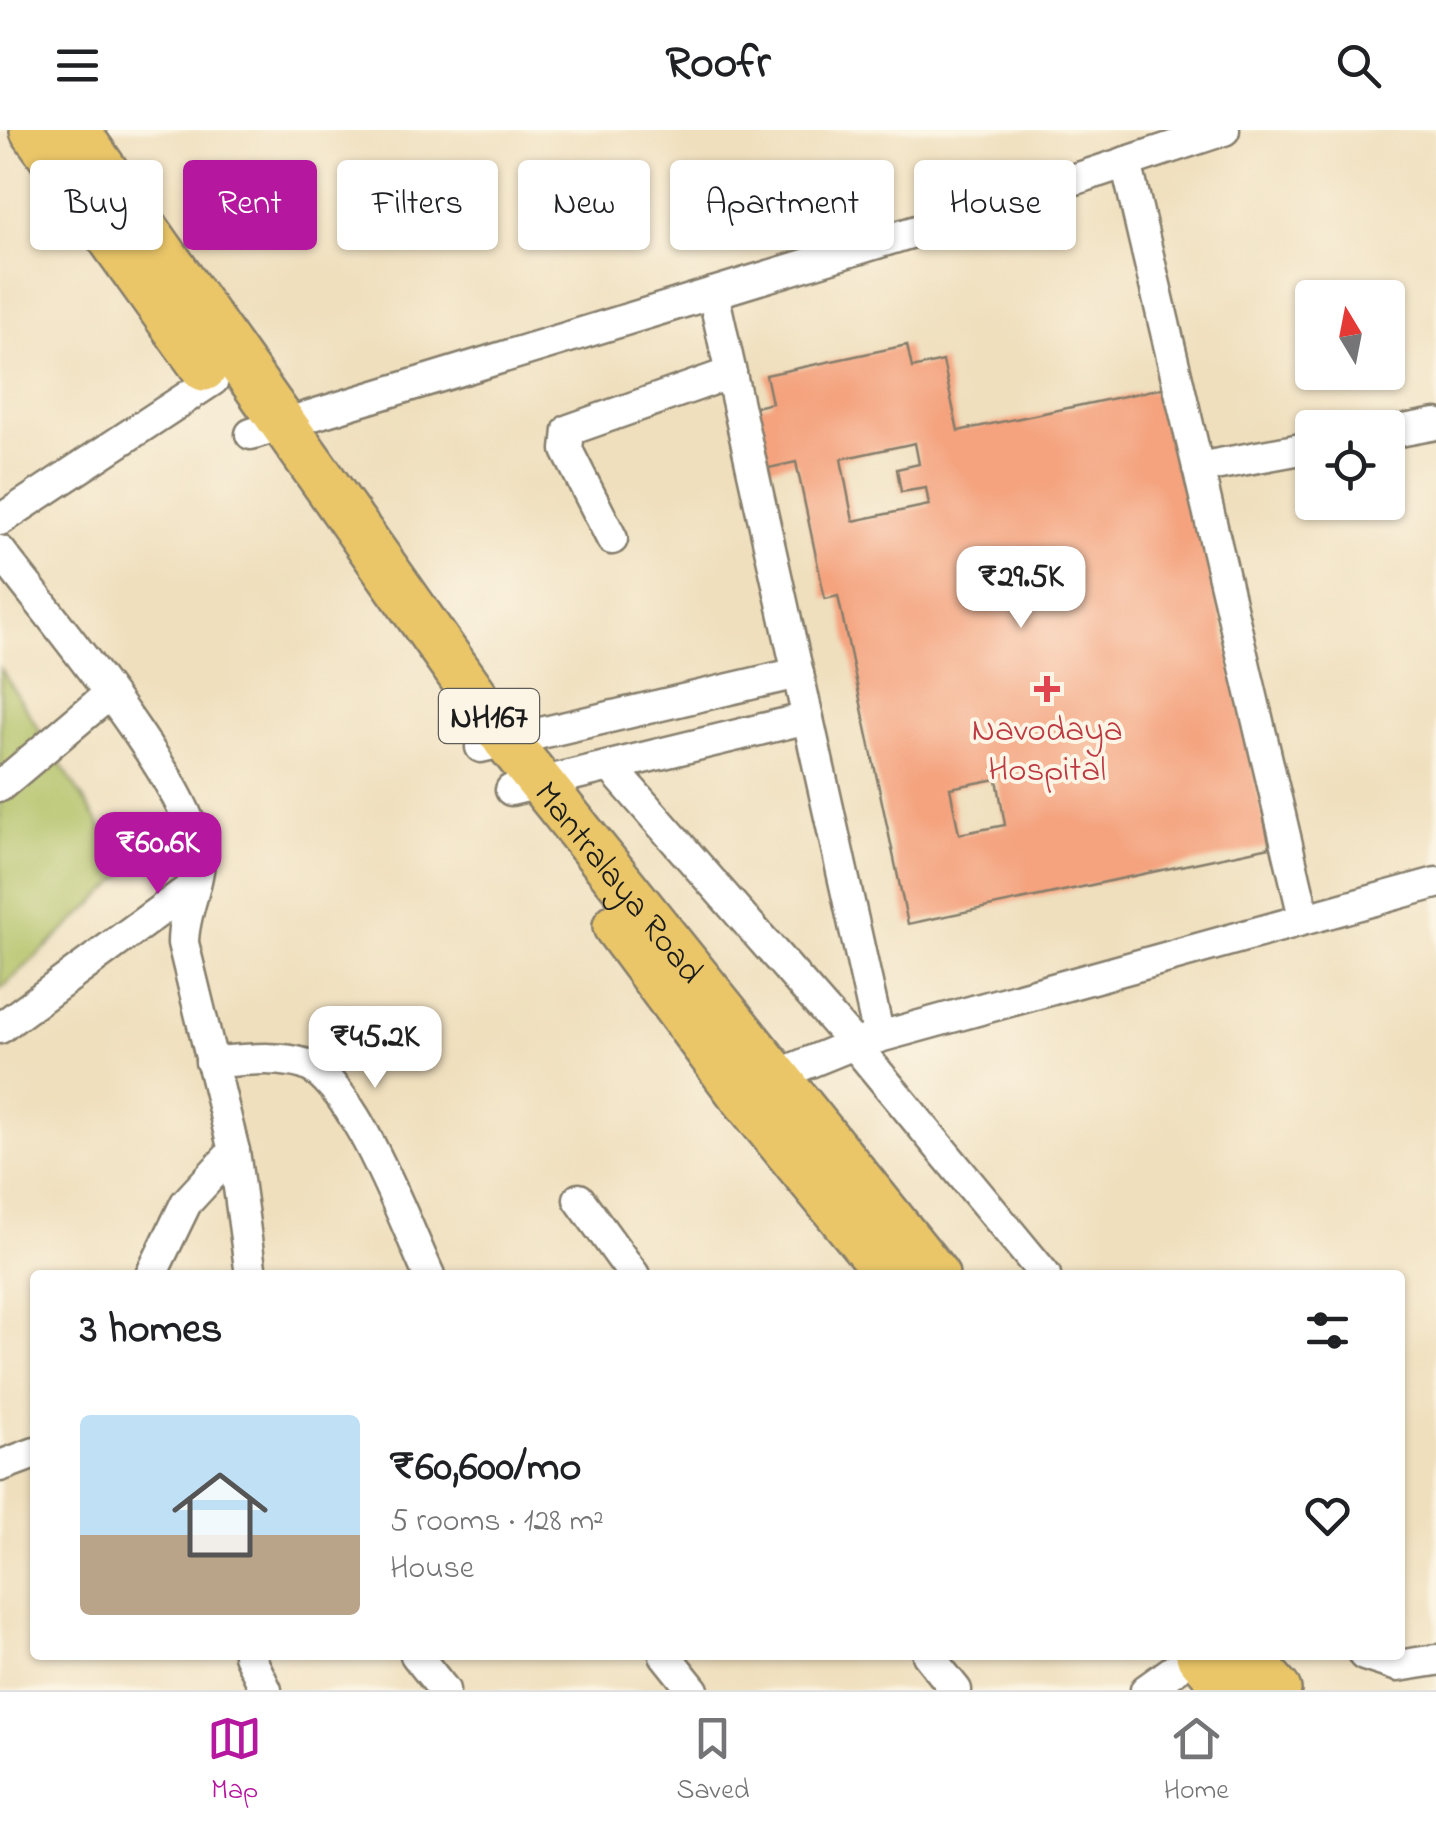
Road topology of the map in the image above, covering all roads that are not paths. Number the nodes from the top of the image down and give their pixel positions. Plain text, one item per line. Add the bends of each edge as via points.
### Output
1 (33, 130) edge
2 (76, 130) edge
3 (1224, 130) edge
4 (1126, 162) junction
5 (713, 293) junction
6 (730, 373) junction
7 (213, 380) junction
8 (1436, 424) edge
9 (266, 429) junction
10 (1405, 430) edge
11 (1295, 450) edge
12 (1198, 468) junction
13 (0, 520) edge
14 (612, 539) dead end
15 (0, 551) edge
16 (798, 673) junction
17 (108, 695) junction
18 (808, 718) junction
19 (494, 744) junction
20 (610, 766) junction
21 (0, 786) edge
22 (526, 787) junction
23 (1436, 883) edge
24 (192, 887) junction
25 (1304, 917) junction
26 (0, 1028) edge
27 (866, 1041) junction
28 (211, 1062) junction
29 (757, 1084) junction
30 (234, 1151) junction
31 (579, 1199) dead end
32 (153, 1270) edge
33 (250, 1270) edge
34 (427, 1270) edge
35 (630, 1270) edge
36 (886, 1270) edge
37 (931, 1270) edge
38 (1041, 1270) edge
39 (30, 1455) edge
40 (0, 1466) edge
41 (251, 1660) edge
42 (420, 1660) edge
43 (669, 1660) edge
44 (932, 1660) edge
45 (1190, 1660) edge
46 (1202, 1660) edge
47 (1252, 1660) edge
48 (1379, 1660) edge
49 (1436, 1660) edge
50 (266, 1690) edge
51 (444, 1690) edge
52 (693, 1690) edge
53 (956, 1690) edge
54 (1146, 1690) edge
55 (1229, 1690) edge
56 (1278, 1690) edge

1 - 7 highway, Mantralaya Road / NH167
2 - 9 highway, Mantralaya Road / NH167
3 - 4 street
4 - 5 street
4 - 12 street
5 - 6 street
5 - 9 street
6 - 14 street via 569,430 567,450
6 - 16 street
7 - 9 highway, Mantralaya Road / NH167
7 - 13 street
8 - 10 street
9 - 19 highway, Mantralaya Road / NH167
11 - 12 street
12 - 25 street
15 - 17 street
16 - 18 street
16 - 19 street
17 - 21 street
17 - 24 street via 158,762 187,817 200,863
18 - 20 street
18 - 27 street
19 - 22 highway, Mantralaya Road / NH167
20 - 22 street
20 - 27 street
22 - 29 highway, Mantralaya Road / NH167
23 - 25 street
24 - 26 street
24 - 28 street via 183,943
25 - 27 street
27 - 29 street
27 - 38 street
28 - 30 street
28 - 34 street via 280,1060 322,1072 345,1097
29 - 36 highway, Mantralaya Road / NH167
29 - 37 highway, Mantralaya Road / NH167
30 - 32 street via 186,1204
30 - 33 street
31 - 35 street
39 - 40 street
41 - 50 street
42 - 51 street
43 - 52 street
44 - 53 street
45 - 54 street
46 - 55 highway
47 - 56 highway
48 - 49 street via 1398,1666

